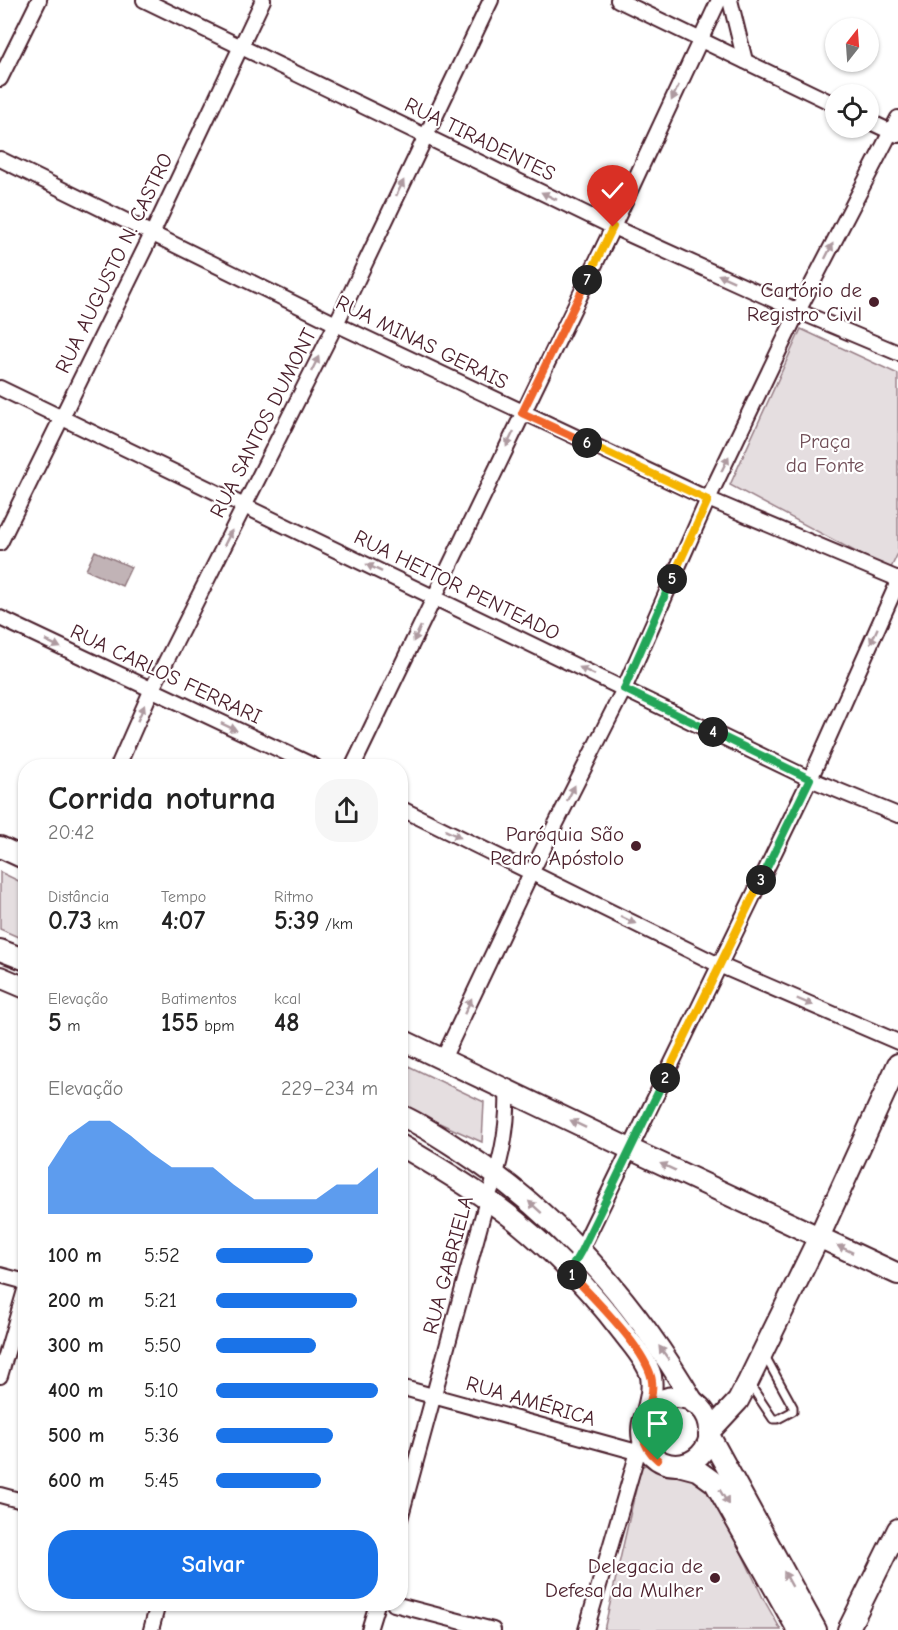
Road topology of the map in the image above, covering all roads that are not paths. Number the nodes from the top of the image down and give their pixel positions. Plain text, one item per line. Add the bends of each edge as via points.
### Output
1 (39, 0) edge
2 (144, 0) edge
3 (263, 0) edge
4 (491, 0) edge
5 (618, 0) edge
6 (719, 0) edge
7 (730, 0) edge
8 (700, 40) junction
9 (240, 47) junction
10 (745, 61) junction
11 (0, 79) edge
12 (825, 100) edge
13 (898, 118) edge
14 (879, 126) edge
15 (895, 133) edge
16 (425, 136) junction
17 (0, 159) edge
18 (613, 227) junction
19 (152, 234) junction
20 (798, 311) junction
21 (336, 324) junction
22 (898, 353) edge
23 (0, 388) edge
24 (522, 413) junction
25 (62, 418) junction
26 (708, 500) junction
27 (245, 506) junction
28 (0, 543) edge
29 (898, 581) edge
30 (434, 597) junction
31 (0, 618) edge
32 (624, 689) junction
33 (151, 691) junction
34 (121, 759) edge
35 (299, 759) edge
36 (356, 759) edge
37 (810, 779) junction
38 (408, 812) edge
39 (898, 815) edge
40 (0, 847) edge
41 (18, 855) edge
42 (531, 873) junction
43 (0, 950) edge
44 (18, 957) edge
45 (719, 965) junction
46 (898, 1042) edge
47 (408, 1043) edge
48 (443, 1059) junction
49 (898, 1064) edge
50 (507, 1090) junction
51 (408, 1120) edge
52 (630, 1149) junction
53 (408, 1150) edge
54 (497, 1175) junction
55 (487, 1200) junction
56 (819, 1237) junction
57 (581, 1251) junction
58 (569, 1272) junction
59 (898, 1274) edge
60 (0, 1275) edge
61 (18, 1280) edge
62 (18, 1314) edge
63 (763, 1351) junction
64 (0, 1376) edge
65 (748, 1382) junction
66 (408, 1389) edge
67 (434, 1396) junction
68 (694, 1402) junction
69 (647, 1412) junction
70 (710, 1433) junction
71 (643, 1448) junction
72 (678, 1465) junction
73 (408, 1490) edge
74 (0, 1495) edge
75 (18, 1500) edge
76 (898, 1530) edge
77 (408, 1608) edge
78 (156, 1611) edge
79 (375, 1611) edge
80 (151, 1630) edge
81 (369, 1630) edge
82 (493, 1630) edge
83 (586, 1630) edge
84 (798, 1630) edge
85 (816, 1630) edge
86 (848, 1630) edge

1 - 11 street
2 - 9 street, RUA TIRADENTES
3 - 9 street, RUA AUGUSTO N. CASTRO
4 - 16 street, RUA SANTOS DUMONT
5 - 8 street
6 - 8 street
7 - 10 street
8 - 10 street
8 -> 18 street
9 - 16 street, RUA TIRADENTES
9 - 19 street, RUA AUGUSTO N. CASTRO
10 - 12 street
13 - 15 street
14 - 15 street
20 -> 15 street
18 -> 16 street, RUA TIRADENTES
21 -> 16 street, RUA SANTOS DUMONT
17 - 19 street, RUA MINAS GERAIS
20 -> 18 street, RUA TIRADENTES
18 - 24 street
19 - 21 street, RUA MINAS GERAIS
19 - 25 street, RUA AUGUSTO N. CASTRO
20 - 22 street, RUA TIRADENTES
26 -> 20 street
21 - 24 street, RUA MINAS GERAIS
27 -> 21 street, RUA SANTOS DUMONT
23 - 25 street, RUA HEITOR PENTEADO
24 - 26 street, RUA MINAS GERAIS
24 -> 30 street
25 - 27 street, RUA HEITOR PENTEADO
25 - 28 street, RUA AUGUSTO N. CASTRO
26 - 29 street, RUA MINAS GERAIS
26 - 32 street
30 -> 27 street, RUA HEITOR PENTEADO
33 -> 27 street, RUA SANTOS DUMONT
29 -> 37 street
32 -> 30 street, RUA HEITOR PENTEADO
30 -> 36 street
31 -> 33 street, RUA CARLOS FERRARI
32 - 37 street, RUA HEITOR PENTEADO
42 -> 32 street
34 -> 33 street, RUA SANTOS DUMONT
33 -> 35 street, RUA CARLOS FERRARI
37 - 39 street, RUA HEITOR PENTEADO
37 - 45 street
38 -> 42 street
40 - 41 main road
42 -> 45 street
48 -> 42 street
43 - 44 main road
45 -> 46 street
45 - 52 street
47 - 48 main road
48 - 50 main road
49 - 56 main road
52 -> 50 main road
50 - 54 street, RUA GABRIELA via 508,1117
51 - 54 main road
56 -> 52 main road
52 - 57 street
53 - 55 main road
54 - 55 street, RUA GABRIELA
57 -> 54 main road
55 - 58 main road via 516,1221
55 - 67 street, RUA GABRIELA
59 -> 56 main road
56 - 63 main road
57 - 58 street
68 -> 57 main road via 636,1314
58 - 69 main road via 611,1317 650,1374 652,1391
60 - 61 street
62 - 64 street
63 - 65 main road
63 - 65 lane via 793,1411 773,1419
65 - 70 main road via 738,1401
66 - 67 street, RUA AMÉRICA
67 - 71 street, RUA AMÉRICA
67 - 73 street, RUA GABRIELA
68 - 69 main road via 664,1399
68 - 70 main road via 707,1418
69 - 71 main road via 642,1426
70 - 72 main road via 699,1456
85 -> 70 main road
71 - 72 main road via 658,1460
71 - 83 street
72 -> 84 main road via 697,1470 715,1483
74 - 75 street
76 - 86 main road
77 - 82 street
78 - 80 street
79 - 81 street

